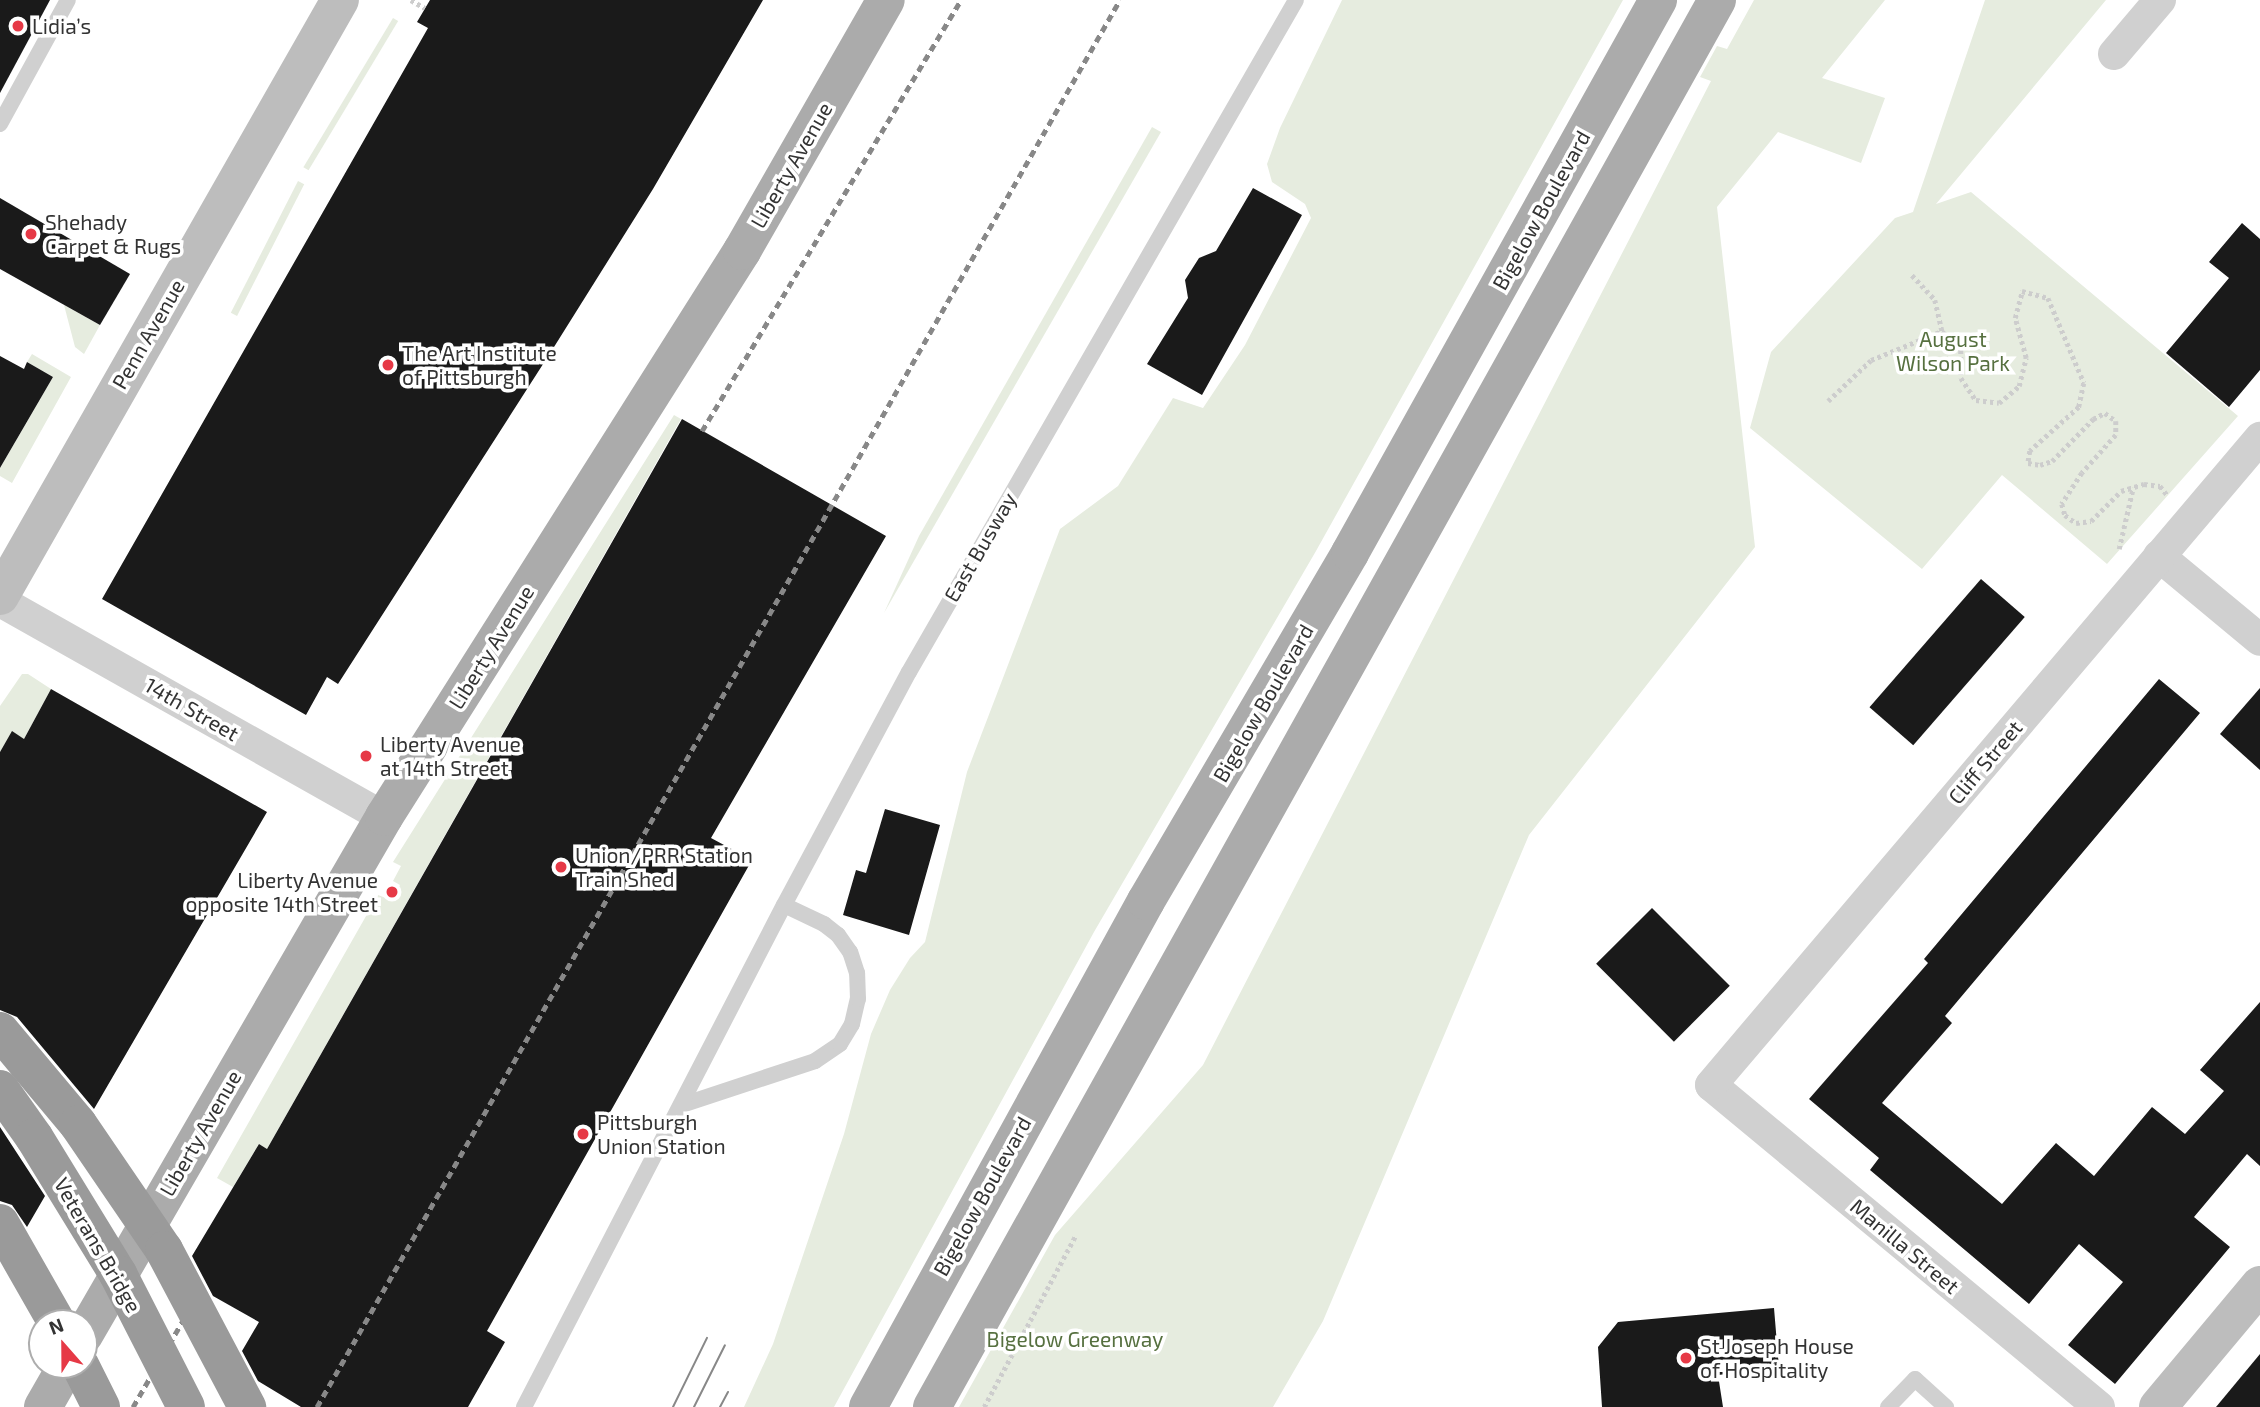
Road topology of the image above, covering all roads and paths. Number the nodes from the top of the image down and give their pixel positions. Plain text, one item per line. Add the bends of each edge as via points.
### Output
1 (68, 0) edge
2 (411, 0) edge
3 (886, 0) edge
4 (1296, 0) edge
5 (1658, 0) edge
6 (1717, 0) edge
7 (2160, 0) edge
8 (338, 1) edge
9 (425, 8) dead end
10 (2113, 54) dead end
11 (0, 124) edge
12 (1913, 275) dead end
13 (1942, 331) junction
14 (1828, 401) dead end
15 (2260, 438) edge
16 (2133, 488) junction
17 (2170, 498) dead end
18 (2159, 556) junction
19 (2116, 559) dead end
20 (0, 599) edge
21 (2260, 640) edge
22 (384, 817) junction
23 (784, 905) junction
24 (0, 1031) edge
25 (1711, 1086) joint
26 (0, 1089) edge
27 (682, 1105) junction
28 (0, 1223) edge
29 (2260, 1285) edge
30 (49, 1309) edge
31 (98, 1311) edge
32 (59, 1379) edge
33 (87, 1379) edge
34 (43, 1407) edge
35 (101, 1407) edge
36 (186, 1407) edge
37 (247, 1407) edge
38 (524, 1407) edge
39 (868, 1407) edge
40 (932, 1407) edge
41 (1888, 1407) edge
42 (1946, 1407) edge
43 (2099, 1407) edge
44 (2158, 1407) edge

1 - 11 lane
2 - 9 path
3 - 22 main road, Liberty Avenue via 742,251
4 - 23 lane, East Busway via 962,578
5 - 39 main road, Bigelow Boulevard via 1350,553 1146,901
6 - 40 main road
7 - 10 street
8 - 20 street, Penn Avenue
12 - 13 path via 1935,300
13 - 14 path via 1871,360
13 - 16 path via 1961,350 1961,378 1976,400 1999,403 2019,386 2026,358 2015,318 2022,291 2048,299 2084,383 2079,407 2030,451 2028,463 2052,461 2093,419 2105,413 2116,421 2116,435 2062,504 2065,515 2076,523 2091,521 2121,491
15 - 18 street, Cliff Street
16 - 17 path via 2160,486
16 - 19 path
18 - 21 street
18 - 25 street, Cliff Street
20 - 22 street, 14th Street
22 - 31 main road, Liberty Avenue
23 - 27 lane, East Busway
23 - 27 lane via 824,924 850,952 858,999 852,1024 840,1044 815,1060
24 - 37 highway, bridge via 78,1124 164,1250
25 - 43 street, Manilla Street
26 - 36 highway, Veterans Bridge, bridge via 118,1274
27 - 38 lane, East Busway
28 - 30 highway
29 - 44 street
32 - 34 main road
33 - 35 highway
41 - 42 lane via 1915,1380

